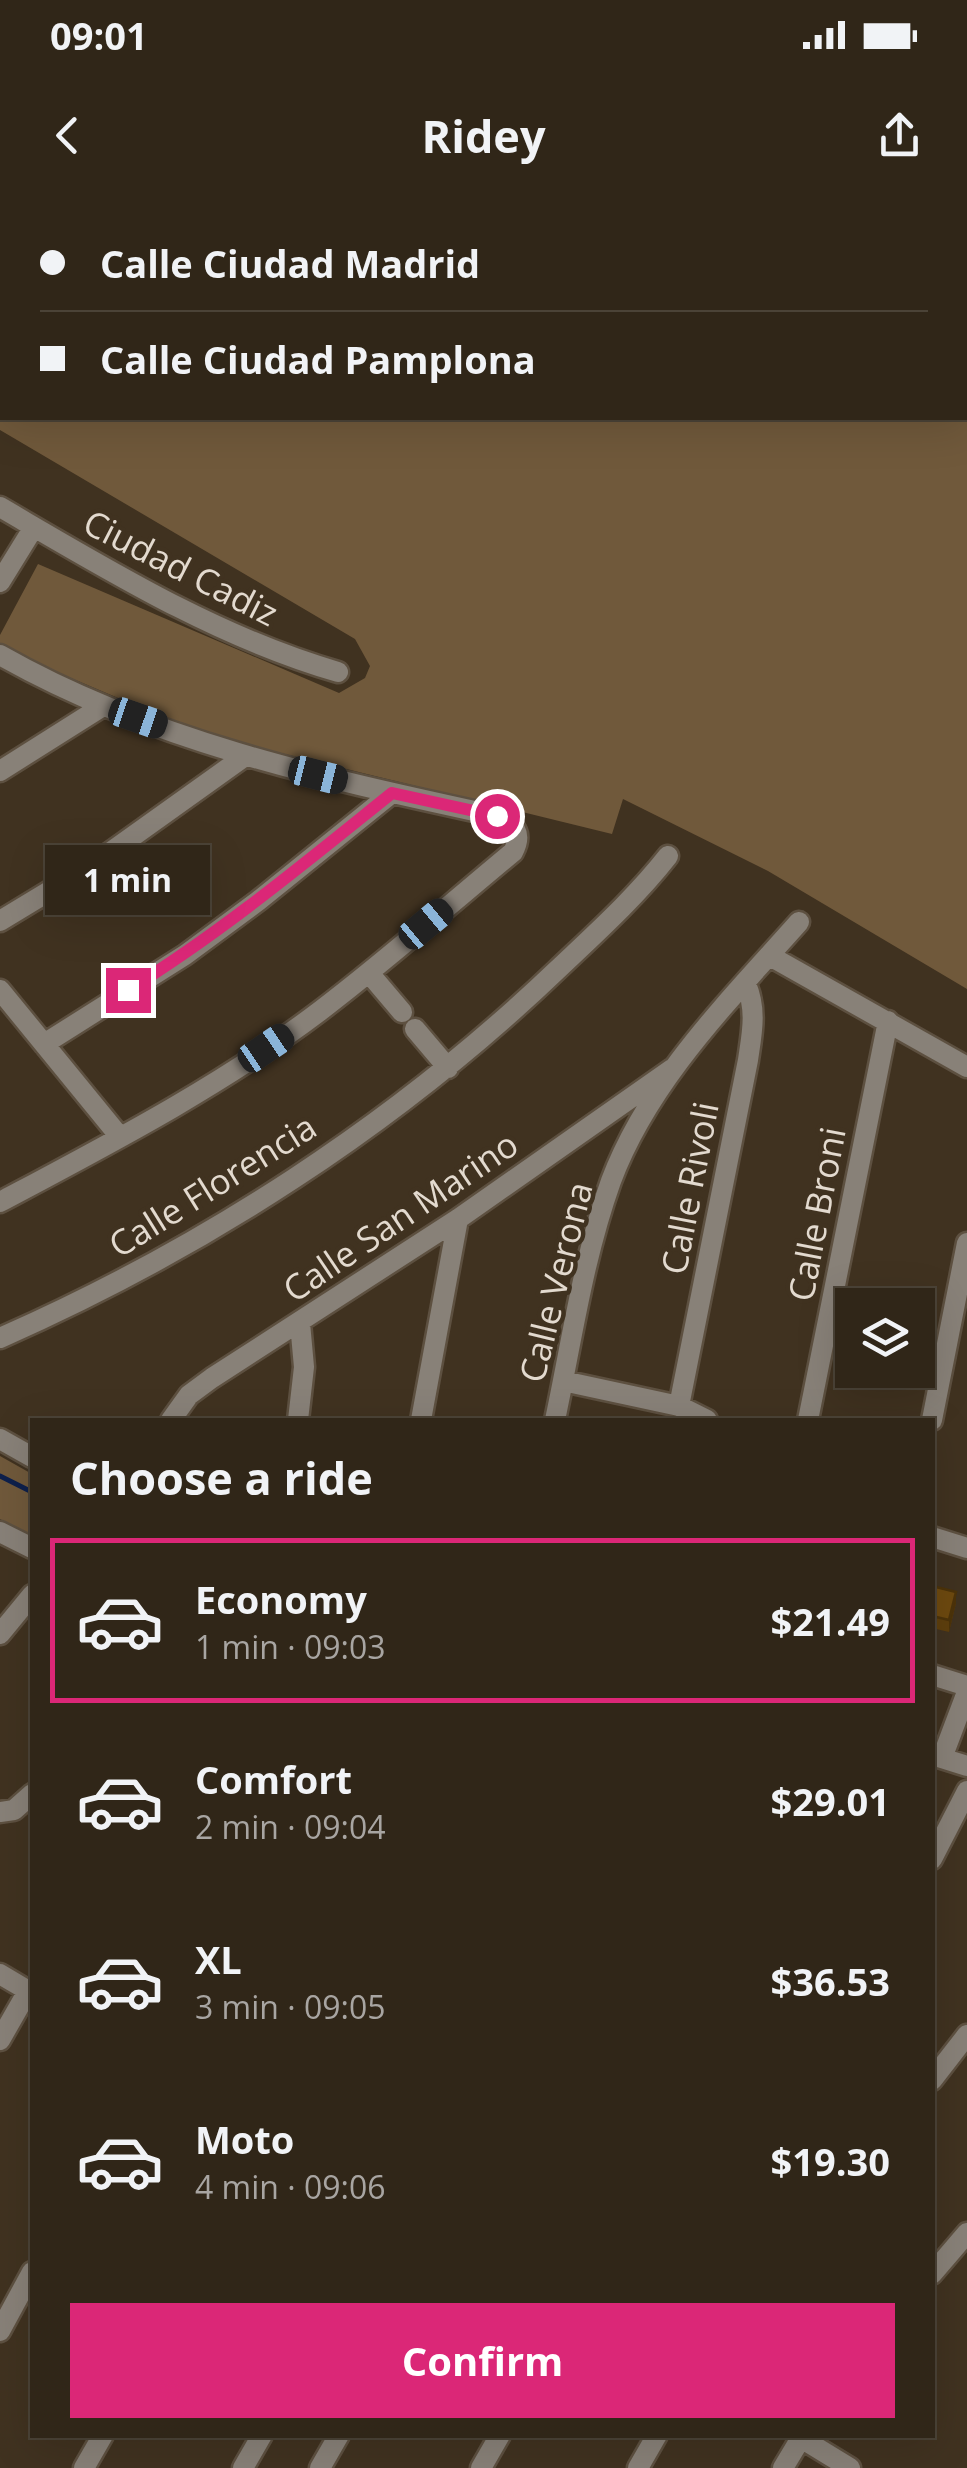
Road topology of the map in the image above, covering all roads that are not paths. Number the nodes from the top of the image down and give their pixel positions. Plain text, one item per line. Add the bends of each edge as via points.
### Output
1 (0, 506) edge
2 (34, 527) junction
3 (0, 582) edge
4 (0, 654) edge
5 (338, 672) dead end
6 (103, 706) junction
7 (245, 756) junction
8 (0, 771) edge
9 (392, 793) junction
10 (668, 856) dead end
11 (0, 920) edge
12 (800, 922) dead end
13 (770, 956) junction
14 (369, 972) junction
15 (746, 984) junction
16 (0, 990) edge
17 (888, 1021) junction
18 (44, 1044) junction
19 (967, 1067) edge
20 (448, 1068) junction
21 (672, 1069) junction
22 (120, 1137) junction
23 (2, 1198) edge
24 (458, 1219) junction
25 (967, 1243) edge
26 (300, 1323) junction
27 (0, 1338) edge
28 (563, 1382) junction
29 (678, 1406) junction
30 (172, 1418) edge
31 (298, 1418) edge
32 (421, 1418) edge
33 (555, 1418) edge
34 (703, 1418) edge
35 (808, 1418) edge
36 (932, 1418) edge
37 (0, 1439) edge
38 (30, 1457) edge
39 (0, 1532) edge
40 (935, 1538) edge
41 (30, 1547) edge
42 (967, 1548) edge
43 (30, 1597) edge
44 (0, 1634) edge
45 (935, 1676) edge
46 (967, 1689) edge
47 (937, 1756) edge
48 (967, 1766) edge
49 (967, 1791) edge
50 (30, 1796) edge
51 (0, 1812) edge
52 (935, 1854) edge
53 (0, 1974) edge
54 (30, 1992) edge
55 (967, 2035) edge
56 (0, 2040) edge
57 (935, 2076) edge
58 (967, 2233) edge
59 (935, 2270) edge
60 (30, 2276) edge
61 (0, 2331) edge
62 (101, 2438) edge
63 (260, 2438) edge
64 (338, 2438) edge
65 (498, 2438) edge
66 (655, 2438) edge
67 (797, 2438) edge
68 (801, 2438) edge
69 (84, 2468) edge
70 (242, 2468) edge
71 (320, 2468) edge
72 (480, 2468) edge
73 (638, 2468) edge
74 (783, 2468) edge
75 (850, 2468) edge

1 - 2 street, Ciudad Cadiz
2 - 3 street
2 - 5 street, Ciudad Cadiz via 189,612 272,651
4 - 6 street
6 - 7 street
6 - 8 street
7 - 9 street
7 - 11 street via 94,864
9 - 14 street via 497,816 510,823 519,841
9 - 18 street via 185,955
10 - 20 street, Calle Florencia via 642,890
12 - 13 street, Calle Verona
13 - 15 street, Calle Verona
13 - 17 street
14 - 20 street
14 - 22 street via 256,1055
15 - 21 street, Calle Verona
15 - 29 street, Calle Rivoli via 754,1016 748,1060
16 - 18 street
17 - 19 street
17 - 35 street, Calle Broni
18 - 22 street
20 - 27 street, Calle Florencia via 194,1242
21 - 24 street, Calle San Marino
21 - 28 street, Calle Verona via 612,1178 588,1254
22 - 23 street
24 - 26 street, Calle San Marino
24 - 32 street
25 - 36 street
26 - 30 street, Calle San Marino via 189,1395
26 - 31 street
28 - 29 street
28 - 33 street, Calle Verona
29 - 34 street
37 - 38 street
39 - 41 street
40 - 42 street
43 - 44 street
45 - 46 street
46 - 47 street
47 - 48 street
49 - 52 street
50 - 51 street
53 - 54 street
54 - 56 street
55 - 57 street
58 - 59 street
60 - 61 street
62 - 69 street
63 - 70 street
64 - 71 street
65 - 72 street
66 - 73 street
67 - 74 street
68 - 75 street

